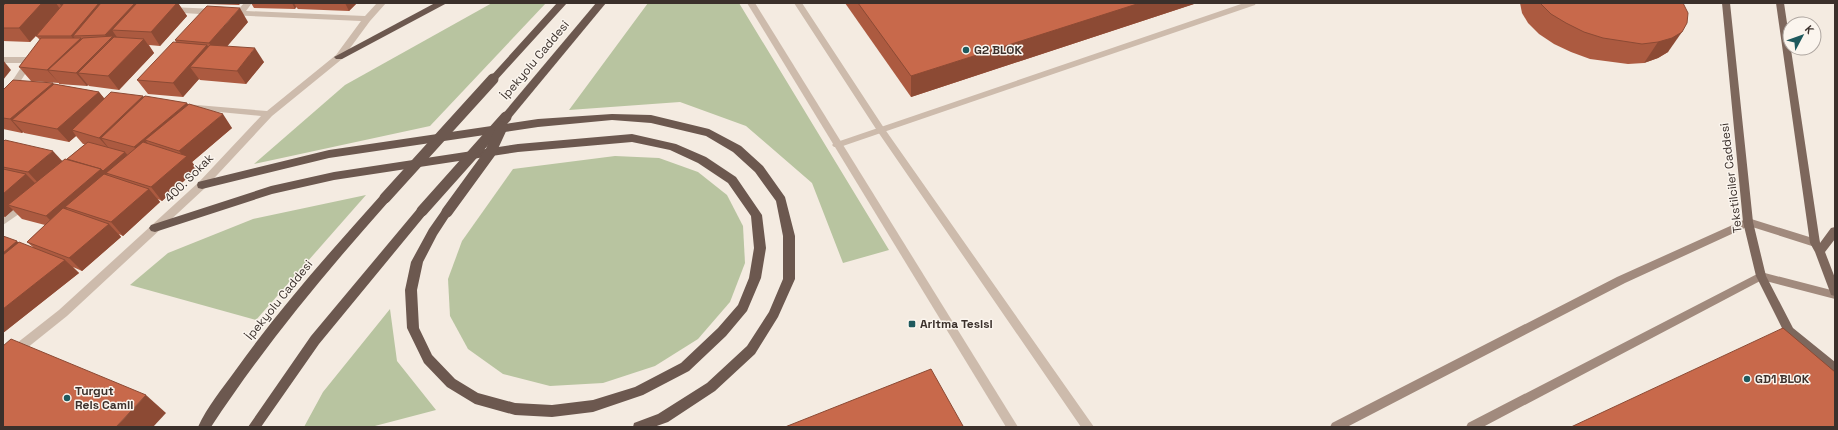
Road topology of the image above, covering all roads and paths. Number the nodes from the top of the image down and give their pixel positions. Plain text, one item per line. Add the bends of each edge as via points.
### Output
1 (248, 3) edge
2 (382, 3) edge
3 (442, 3) edge
4 (562, 3) edge
5 (601, 3) edge
6 (751, 3) edge
7 (798, 3) edge
8 (1252, 3) edge
9 (1726, 3) edge
10 (1780, 3) edge
11 (161, 10) edge
12 (240, 13) junction
13 (367, 19) junction
14 (339, 57) junction
15 (3, 60) edge
16 (3, 102) edge
17 (176, 105) edge
18 (269, 114) junction
19 (506, 117) junction
20 (881, 130) junction
21 (837, 145) junction
22 (202, 185) junction
23 (31, 198) edge
24 (3, 222) edge
25 (1748, 222) junction
26 (155, 228) junction
27 (1835, 231) edge
28 (1817, 247) junction
29 (1761, 276) junction
30 (1835, 292) edge
31 (1835, 295) edge
32 (3, 360) edge
33 (1835, 369) edge
34 (204, 427) edge
35 (254, 427) edge
36 (639, 427) edge
37 (1012, 427) edge
38 (1088, 427) edge
39 (1336, 427) edge
40 (1472, 427) edge

1 - 12 street
2 - 13 street, 400. Sokak
3 - 14 highway
4 - 34 highway, İpekyolu Caddesi, bridge via 385,198 285,313 256,350
5 - 19 highway, İpekyolu Caddesi
6 - 21 street
7 - 20 street
8 - 20 street
9 - 25 main road, Tekstilciler Caddesi
10 - 28 main road
11 - 12 street
12 - 13 street
13 - 14 street, 400. Sokak
14 - 18 street, 400. Sokak
15 - 16 street via 32,57 17,89
17 - 18 street
18 - 22 street, 400. Sokak
19 - 26 highway, bridge via 490,154 433,232 417,262 411,290 412,328 428,359 451,383 475,398 515,410 552,411 593,406 639,391 685,367 722,332 742,308 755,278 760,248 756,216 732,180 702,160 672,147 632,138 518,148 334,176 271,190
19 - 35 highway, bridge via 379,261 315,340
20 - 21 street
20 - 38 street
21 - 37 street
22 - 26 street, 400. Sokak
22 - 36 highway via 329,154 538,123 612,116 651,119 709,133 737,149 759,169 781,200 789,236 789,279 774,314 751,350 711,387 663,418
23 - 24 street
25 - 28 main road
25 - 29 main road, Tekstilciler Caddesi
25 - 39 main road via 1621,280
26 - 32 street, 400. Sokak via 63,312
27 - 28 main road
28 - 30 main road
29 - 31 main road
29 - 33 main road, Tekstilciler Caddesi via 1789,331
29 - 40 main road

